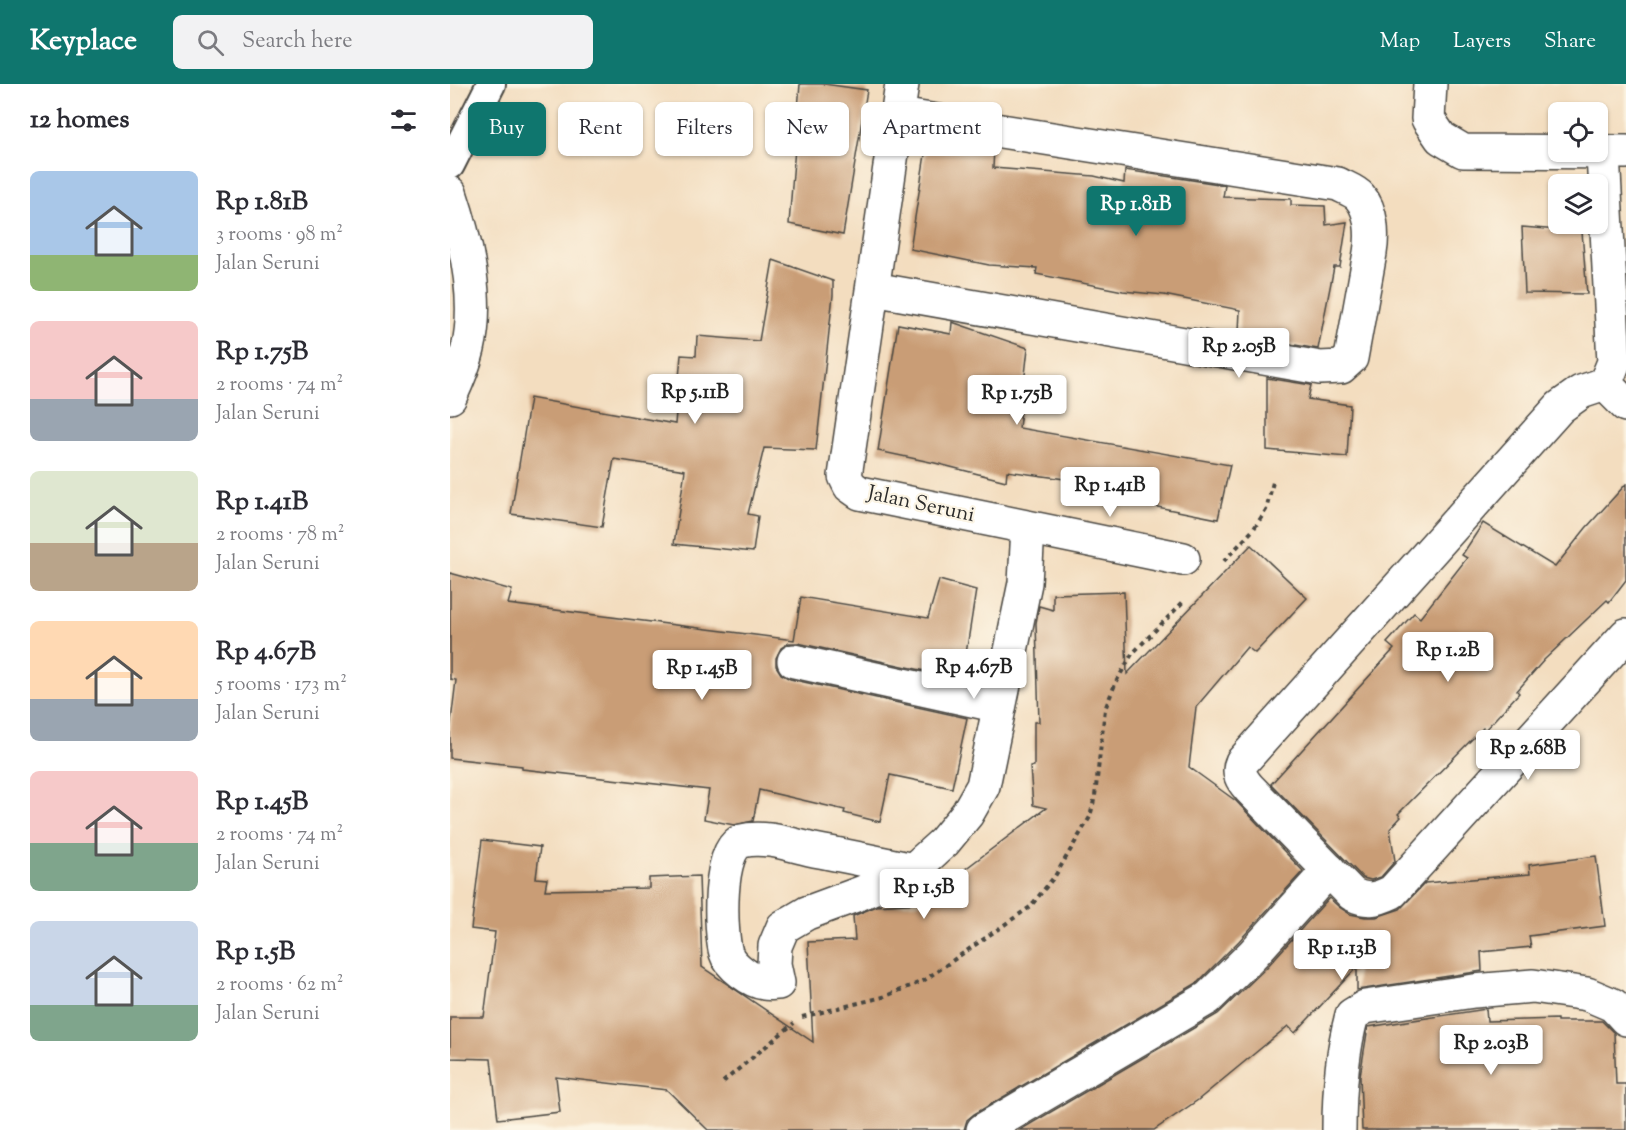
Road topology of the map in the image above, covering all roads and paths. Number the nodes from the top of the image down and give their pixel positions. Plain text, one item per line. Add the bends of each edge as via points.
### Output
1 (491, 84) edge
2 (1430, 84) edge
3 (901, 100) edge
4 (1614, 153) edge
5 (450, 165) edge
6 (450, 193) edge
7 (873, 290) junction
8 (1615, 394) edge
9 (450, 398) edge
10 (1273, 483) dead end
11 (1028, 528) junction
12 (1183, 559) dead end
13 (1222, 563) dead end
14 (1193, 592) dead end
15 (1626, 635) edge
16 (794, 662) dead end
17 (999, 706) junction
18 (913, 870) junction
19 (1329, 870) junction
20 (1626, 1019) edge
21 (723, 1082) dead end
22 (983, 1130) edge
23 (1339, 1130) edge

1 - 5 lane
2 - 4 street via 1428,119 1441,138 1463,151
3 - 7 street, Jalan Seruni
3 - 7 street via 1338,184 1359,196 1367,208 1373,236 1351,358 1341,367 1320,368
4 - 8 street
6 - 9 street via 467,262 472,318 468,349
7 - 11 street, Jalan Seruni via 845,476 850,486 860,493
8 - 19 street via 1581,392 1560,407 1242,762 1240,776 1249,788
10 - 13 path via 1266,510
11 - 12 street, Jalan Seruni
11 - 17 street via 1025,583
14 - 21 path via 1132,654 1116,682 1105,709 1090,817 1055,876 1030,907 923,981 883,997 800,1017
15 - 19 street via 1392,892 1377,899 1359,897
16 - 17 street
17 - 18 street via 983,786 944,842
18 - 18 street via 807,913 783,927 775,946 778,983 750,978 726,955 724,868 728,854 742,841 772,841
19 - 22 street via 1208,998
20 - 23 street via 1613,1005 1587,994 1533,986 1474,990 1365,1007 1352,1015 1349,1027 1339,1094

